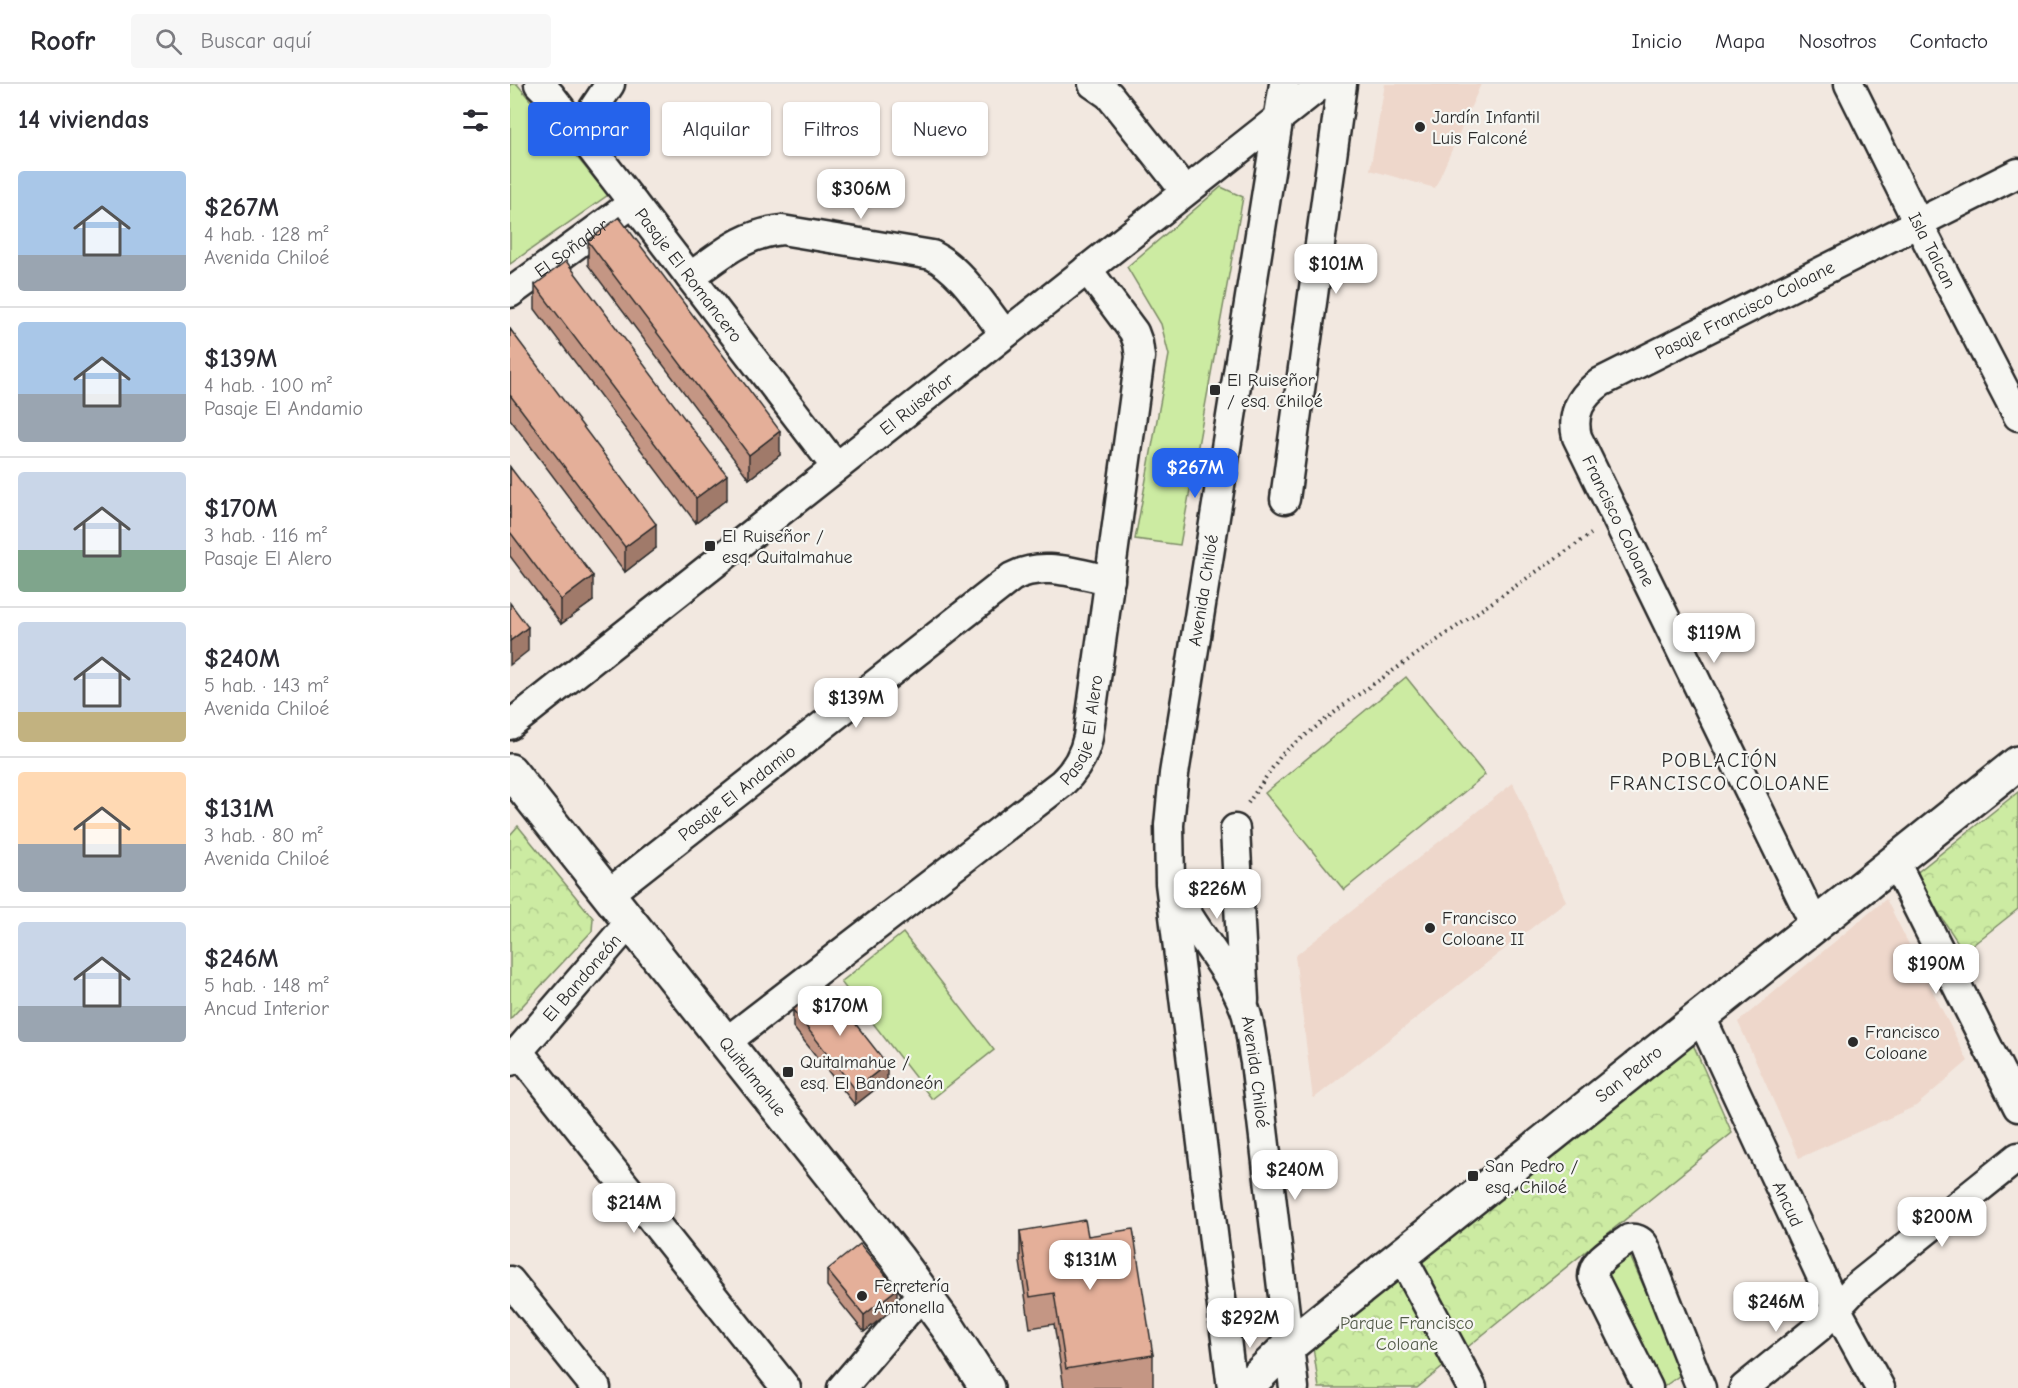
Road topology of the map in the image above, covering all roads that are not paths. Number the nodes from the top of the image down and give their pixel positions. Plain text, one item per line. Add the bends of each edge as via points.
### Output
1 (540, 84) edge
2 (610, 84) edge
3 (1093, 84) edge
4 (1284, 84) edge
5 (1322, 84) edge
6 (1342, 84) edge
7 (1849, 84) edge
8 (554, 102) edge
9 (598, 102) edge
10 (1279, 117) junction
11 (597, 156) edge
12 (2018, 173) edge
13 (1185, 192) junction
14 (633, 203) junction
15 (1918, 223) junction
16 (1087, 269) junction
17 (690, 278) junction
18 (510, 293) edge
19 (1005, 334) junction
20 (1578, 406) joint
21 (2018, 416) edge
22 (836, 467) junction
23 (1285, 499) dead end
24 (1110, 580) junction
25 (510, 725) edge
26 (2018, 763) edge
27 (510, 771) edge
28 (1235, 829) road end
29 (1895, 862) junction
30 (1170, 883) junction
31 (608, 894) junction
32 (630, 922) junction
33 (1815, 925) junction
34 (1245, 1008) junction
35 (1701, 1017) junction
36 (726, 1042) junction
37 (514, 1056) edge
38 (2018, 1107) edge
39 (2018, 1157) edge
40 (1401, 1255) junction
41 (510, 1281) edge
42 (923, 1293) junction
43 (1836, 1308) junction
44 (1289, 1346) junction
45 (596, 1388) edge
46 (786, 1388) edge
47 (842, 1388) edge
48 (987, 1388) edge
49 (1232, 1388) edge
50 (1245, 1388) edge
51 (1294, 1388) edge
52 (1472, 1388) edge
53 (1648, 1388) edge
54 (1701, 1388) edge
55 (1744, 1388) edge
56 (1880, 1388) edge

1 - 8 street, Pasaje El Romancero
2 - 9 street
3 - 13 street via 1109,95
4 - 10 street, Avenida Chiloé
5 - 10 street, El Ruiseñor
6 - 23 street
7 - 15 street, Isla Talcan
10 - 13 street, El Ruiseñor
10 - 30 street, Avenida Chiloé via 1171,796
11 - 14 street, Pasaje El Romancero
12 - 15 street, Pasaje Francisco Coloane
13 - 16 street, El Ruiseñor
14 - 17 street, Pasaje El Romancero
14 - 18 street, El Soñador
15 - 20 street, Pasaje Francisco Coloane via 1600,382
15 - 21 street, Isla Talcan
16 - 19 street, El Ruiseñor
16 - 24 street, Pasaje El Alero via 1134,332 1140,357
17 - 19 street via 736,243 782,230 932,255 956,272
17 - 22 street, Pasaje El Romancero
19 - 22 street, El Ruiseñor
20 - 33 street, Francisco Coloane via 1577,437
22 - 25 street, El Ruiseñor
24 - 31 street, Pasaje El Andamio via 1043,568 1012,577
24 - 36 street, Pasaje El Alero via 1088,737 1072,774
26 - 29 street, San Pedro
27 - 31 street, Quitalmahue
28 - 34 street
29 - 33 street, San Pedro
29 - 38 street
30 - 34 street, Avenida Chiloé
30 - 49 street, Avenida Chiloé
31 - 32 street, Quitalmahue
32 - 36 street, Quitalmahue
32 - 37 street, El Bandoneón
33 - 35 street, San Pedro
34 - 44 street, Avenida Chiloé
35 - 40 street, San Pedro
35 - 43 street, Ancud
36 - 42 street, Quitalmahue
37 - 46 street
39 - 43 street
40 - 44 street, San Pedro
40 - 52 street
41 - 45 street
42 - 47 street
42 - 48 street, Quitalmahue
43 - 55 street via 1818,1328
43 - 56 street, Ancud
44 - 50 street, San Pedro
44 - 51 street, Avenida Chiloé
53 - 54 street via 1593,1278 1598,1262 1629,1239 1640,1241 1647,1248

